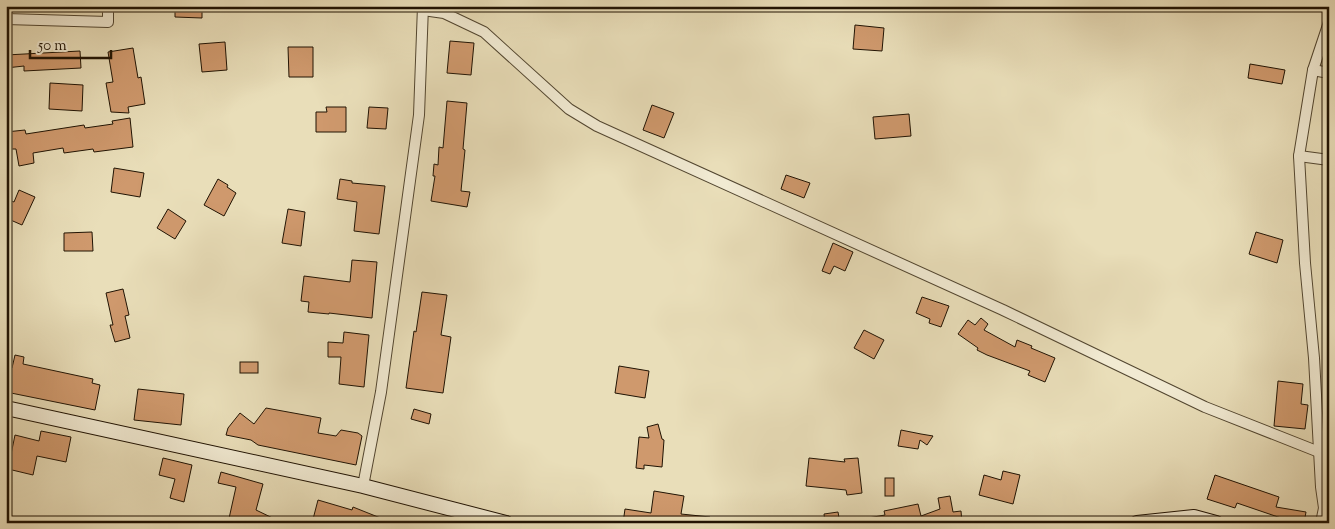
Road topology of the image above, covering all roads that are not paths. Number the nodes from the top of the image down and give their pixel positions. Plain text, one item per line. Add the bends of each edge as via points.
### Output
1 (108, 6) edge
2 (423, 8) edge
3 (6, 19) edge
4 (1329, 22) edge
5 (1313, 70) junction
6 (1329, 73) edge
7 (1299, 156) junction
8 (1329, 160) edge
9 (6, 408) edge
10 (1319, 452) junction
11 (364, 486) junction
12 (1326, 507) edge
13 (506, 523) edge
14 (1137, 523) edge
15 (1216, 523) edge
16 (1321, 523) edge

1 - 3 street via 108,22
2 - 10 street via 484,32 569,110 596,126 1003,310 1205,407
2 - 11 street via 420,115 381,392
4 - 5 street
5 - 6 street
5 - 7 street
7 - 8 street
7 - 10 street
9 - 11 street
10 - 12 street
11 - 13 street
12 - 16 street
14 - 15 street via 1194,517

